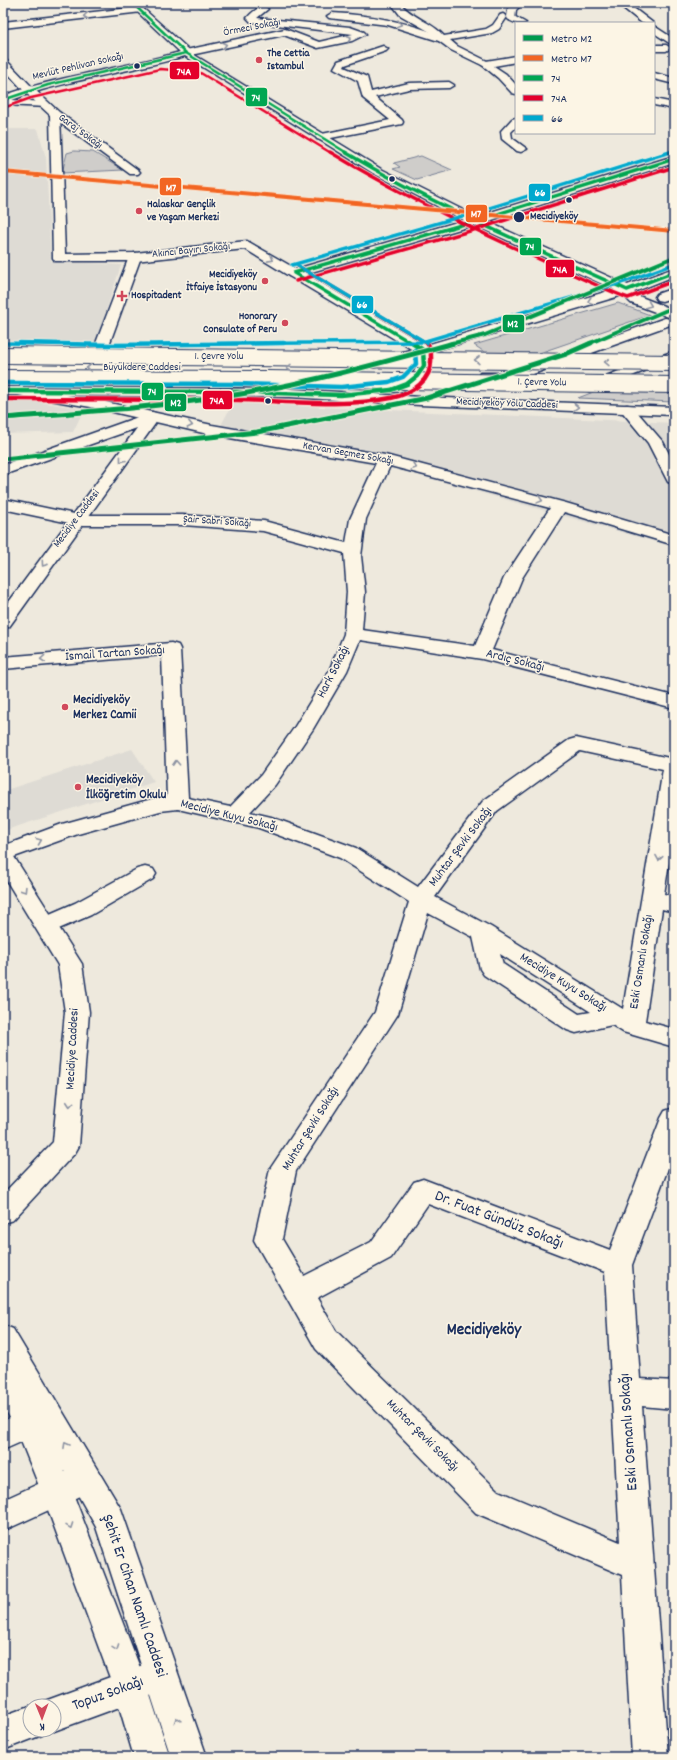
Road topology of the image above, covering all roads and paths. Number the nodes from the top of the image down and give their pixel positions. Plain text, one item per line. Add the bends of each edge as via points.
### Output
1 (132, 3) edge
2 (395, 3) edge
3 (613, 3) edge
4 (621, 3) edge
5 (260, 6) edge
6 (510, 9) edge
7 (139, 10) junction
8 (275, 12) dead end
9 (388, 12) dead end
10 (404, 13) junction
11 (323, 16) dead end
12 (521, 22) edge
13 (633, 22) edge
14 (647, 22) edge
15 (3, 25) edge
16 (656, 32) edge
17 (442, 39) junction
18 (655, 44) edge
19 (671, 47) edge
20 (655, 48) edge
21 (383, 49) dead end
22 (186, 53) junction
23 (515, 59) edge
24 (159, 61) junction
25 (3, 62) edge
26 (202, 64) junction
27 (486, 64) junction
28 (515, 70) edge
29 (655, 76) edge
30 (674, 81) edge
31 (449, 85) dead end
32 (503, 89) dead end
33 (29, 90) junction
34 (515, 90) edge
35 (367, 96) junction
36 (3, 100) edge
37 (655, 102) edge
38 (3, 104) edge
39 (44, 105) junction
40 (674, 106) edge
41 (55, 114) junction
42 (515, 122) edge
43 (321, 137) junction
44 (521, 150) dead end
45 (674, 159) edge
46 (134, 172) dead end
47 (475, 221) junction
48 (135, 257) junction
49 (294, 272) junction
50 (674, 272) edge
51 (627, 290) junction
52 (670, 297) edge
53 (669, 318) edge
54 (423, 350) junction
55 (3, 351) edge
56 (77, 353) junction
57 (674, 355) edge
58 (3, 356) edge
59 (674, 363) edge
60 (3, 368) edge
61 (674, 370) edge
62 (417, 376) junction
63 (510, 376) junction
64 (614, 377) junction
65 (660, 377) junction
66 (3, 378) edge
67 (674, 386) edge
68 (10, 391) edge
69 (341, 395) junction
70 (627, 409) junction
71 (674, 411) edge
72 (152, 417) junction
73 (385, 460) junction
74 (3, 470) edge
75 (672, 473) edge
76 (3, 504) edge
77 (560, 506) junction
78 (79, 520) junction
79 (674, 540) edge
80 (353, 550) junction
81 (3, 623) edge
82 (353, 634) junction
83 (482, 653) junction
84 (3, 663) edge
85 (674, 702) edge
86 (674, 772) edge
87 (178, 802) junction
88 (235, 815) junction
89 (3, 856) edge
90 (146, 874) dead end
91 (421, 899) junction
92 (652, 899) junction
93 (674, 904) edge
94 (46, 925) junction
95 (623, 1021) junction
96 (674, 1038) edge
97 (674, 1118) edge
98 (3, 1212) edge
99 (618, 1265) junction
100 (299, 1293) junction
101 (3, 1338) edge
102 (3, 1376) edge
103 (626, 1391) junction
104 (674, 1395) edge
105 (27, 1425) edge
106 (70, 1484) junction
107 (3, 1516) edge
108 (638, 1565) junction
109 (162, 1675) junction
110 (130, 1686) junction
111 (62, 1711) edge
112 (22, 1726) edge
113 (3, 1733) edge
114 (152, 1757) edge
115 (189, 1757) edge
116 (650, 1757) edge

1 - 7 main road
2 - 10 main road
3 - 13 main road
4 - 14 main road
5 - 8 main road
22 -> 5 main road, Örmeci Sokağı via 285,32 318,45 361,34 350,30 254,20 252,18
6 - 12 main road
6 - 17 main road via 507,26 501,30 481,36
7 -> 15 main road
7 - 22 main road
9 - 10 main road
10 - 17 main road via 434,31
11 -> 17 main road via 386,21
16 - 19 main road
17 - 27 main road via 459,51
18 - 19 main road
19 - 20 main road
21 - 35 main road via 341,63 339,68 362,79
22 - 24 main road, Mevlüt Pehlivan Sokağı
22 - 26 main road
23 - 27 main road
24 - 26 main road, Mevlüt Pehlivan Sokağı
24 - 33 main road, Mevlüt Pehlivan Sokağı
25 - 33 main road
26 - 43 main road
27 - 28 main road
27 - 34 main road
29 - 30 main road
31 - 35 main road via 409,86
32 - 34 main road
33 - 36 main road, Mevlüt Pehlivan Sokağı
33 - 39 main road, Garaj Sokağı
35 - 43 main road via 398,122
37 - 40 main road
38 - 39 main road
39 - 41 main road, Garaj Sokağı
41 - 46 main road, Garaj Sokağı
41 - 48 main road, Akıncı Bayırı Sokağı via 59,258
42 - 44 main road via 506,131 507,138
43 - 47 main road via 377,171
45 - 47 main road
47 - 49 main road
47 - 51 main road
48 -> 49 main road, Akıncı Bayırı Sokağı via 247,246
48 - 56 main road, Akıncı Bayırı Sokağı via 102,345 93,350
49 - 54 main road
50 - 51 main road, Büyükdere Caddesi
51 - 52 main road
51 -> 53 main road via 636,300
51 -> 54 main road, Büyükdere Caddesi
53 - 63 main road
54 - 56 main road, Büyükdere Caddesi
54 -> 60 main road, Büyükdere Caddesi via 405,357 368,364 290,369
54 - 62 main road via 424,366
55 - 56 main road, Büyükdere Caddesi
57 - 64 main road
59 -> 58 main road, 1. Çevre Yolu, bridge
61 - 65 main road via 665,372
62 - 63 main road
62 - 69 main road via 407,384 391,390
63 - 64 main road via 515,386 578,391
64 - 65 main road
65 - 67 main road via 664,383
66 - 67 main road, 1. Çevre Yolu, bridge via 268,379
68 - 69 main road, Büyükdere Caddesi
68 - 72 main road, Kervan Geçmez Sokağı via 91,403
69 -> 70 main road, Mecidiyeköy Yolu Caddesi via 420,401
70 - 71 main road, Mecidiyeköy Yolu Caddesi
70 - 75 main road via 655,442
72 -> 73 main road, Kervan Geçmez Sokağı
72 - 74 main road
72 -> 78 main road, Mecidiye Caddesi
73 -> 77 main road, Kervan Geçmez Sokağı
73 - 80 main road, Hark Sokağı via 358,518
76 - 78 main road, Şair Sabri Sokağı
77 - 79 main road, Kervan Geçmez Sokağı
77 - 83 main road via 513,578
78 - 80 main road, Şair Sabri Sokağı via 183,520 264,526
78 -> 81 main road, Mecidiye Caddesi
80 - 82 main road, Hark Sokağı via 356,592
82 - 83 main road, Ardıç Sokağı
82 - 88 main road, Hark Sokağı via 338,671 303,729 268,780
83 - 85 main road, Ardıç Sokağı
87 -> 84 main road, İsmail Tartan Sokağı via 171,649
86 - 91 main road, Muhtar Şevki Sokağı via 576,744 490,806
86 -> 92 main road, Eski Osmanlı Sokağı
87 - 88 main road, Mecidiye Kuyu Sokağı
89 -> 87 main road, Mecidiye Kuyu Sokağı via 70,829 159,804
88 - 91 main road, Mecidiye Kuyu Sokağı via 264,822 348,853
89 -> 94 main road, Mecidiye Caddesi
90 - 94 main road via 83,909
91 - 95 main road, Mecidiye Kuyu Sokağı via 483,933 492,969 576,1024
91 - 100 main road, Muhtar Şevki Sokağı via 386,1014 283,1169 268,1240
92 - 93 main road, Eski Osmanlı Sokağı
92 - 95 main road, Eski Osmanlı Sokağı
94 -> 98 main road, Mecidiye Caddesi via 70,964 77,1012 66,1146
95 - 96 main road, Mecidiye Kuyu Sokağı
97 - 99 main road, Eski Osmanlı Sokağı
99 - 100 main road, Dr. Fuat Gündüz Sokağı via 422,1190 381,1250
99 - 103 main road, Eski Osmanlı Sokağı
100 - 108 main road, Muhtar Şevki Sokağı via 326,1340 488,1502
101 - 105 main road, Şehit Er Cihan Namlı Caddesi
102 - 105 main road, Şehit Er Cihan Namlı Caddesi
103 - 104 main road
103 - 108 main road, Eski Osmanlı Sokağı
105 - 106 main road, Şehit Er Cihan Namlı Caddesi
106 - 107 main road
106 - 109 main road, Şehit Er Cihan Namlı Caddesi via 110,1520
106 -> 110 main road, Şehit Er Cihan Namlı Caddesi
108 - 116 main road, Eski Osmanlı Sokağı
109 - 110 main road, Topuz Sokağı
115 -> 109 main road, Şehit Er Cihan Namlı Caddesi
110 - 111 main road, Topuz Sokağı
110 - 114 main road, Şehit Er Cihan Namlı Caddesi
112 - 113 main road

